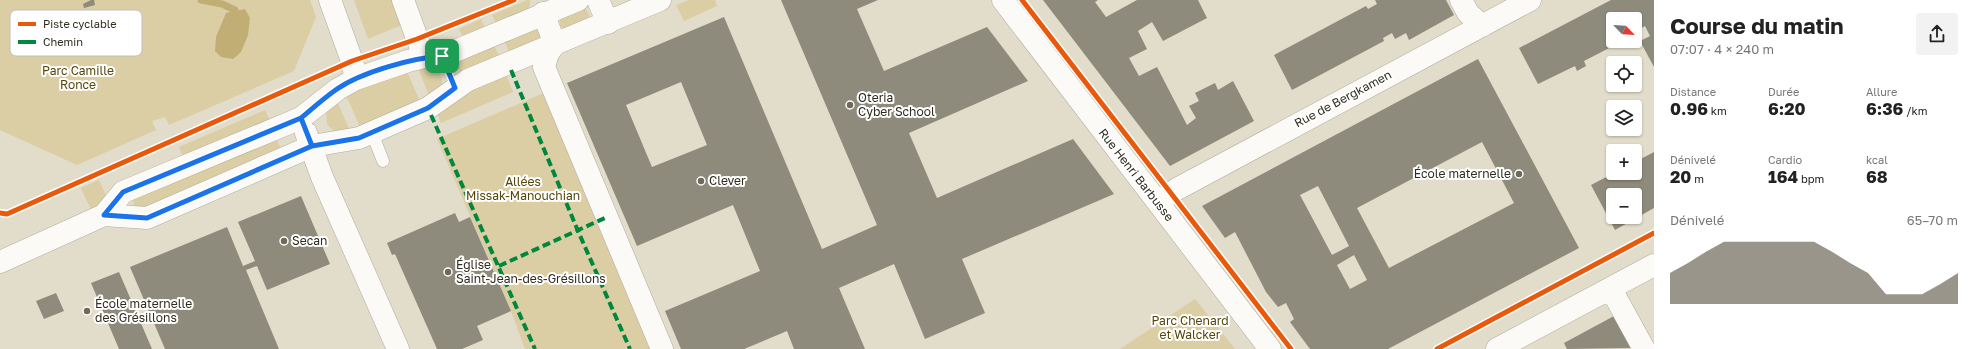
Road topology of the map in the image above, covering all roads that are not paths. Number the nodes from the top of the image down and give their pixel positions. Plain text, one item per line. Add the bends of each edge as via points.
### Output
1 (330, 0) edge
2 (403, 0) edge
3 (578, 0) edge
4 (598, 0) edge
5 (660, 0) edge
6 (1003, 0) edge
7 (1461, 0) edge
8 (1530, 0) edge
9 (541, 7) edge
10 (608, 23) junction
11 (1482, 26) junction
12 (555, 44) junction
13 (433, 57) junction
14 (356, 79) junction
15 (455, 88) junction
16 (301, 118) junction
17 (372, 132) junction
18 (312, 146) junction
19 (384, 161) dead end
20 (1158, 202) junction
21 (104, 215) junction
22 (0, 262) edge
23 (1654, 265) edge
24 (1611, 289) junction
25 (398, 349) edge
26 (662, 349) edge
27 (1270, 349) edge
28 (1497, 349) edge
29 (1644, 349) edge

1 - 14 street
2 - 13 street
3 - 9 street
4 - 10 street
5 - 10 street
6 - 20 street, Rue Henri Barbusse
7 - 11 street via 1468,13
8 - 11 street, Rue de Bergkamen
9 - 12 street
9 - 13 street via 496,35
10 - 12 street
11 - 20 street, Rue de Bergkamen via 1177,189
12 - 15 street via 468,80
12 - 26 street via 545,60 545,72
13 - 14 street
13 - 15 street
14 - 16 street via 338,89
15 - 17 street via 428,108
16 - 18 street
16 - 21 street via 123,192
17 - 18 street via 359,138
17 - 19 lane
18 - 21 street via 147,218
18 - 25 street via 322,177
20 - 27 street, Rue Henri Barbusse
21 - 22 street
23 - 24 street
24 - 28 street
24 - 29 street

